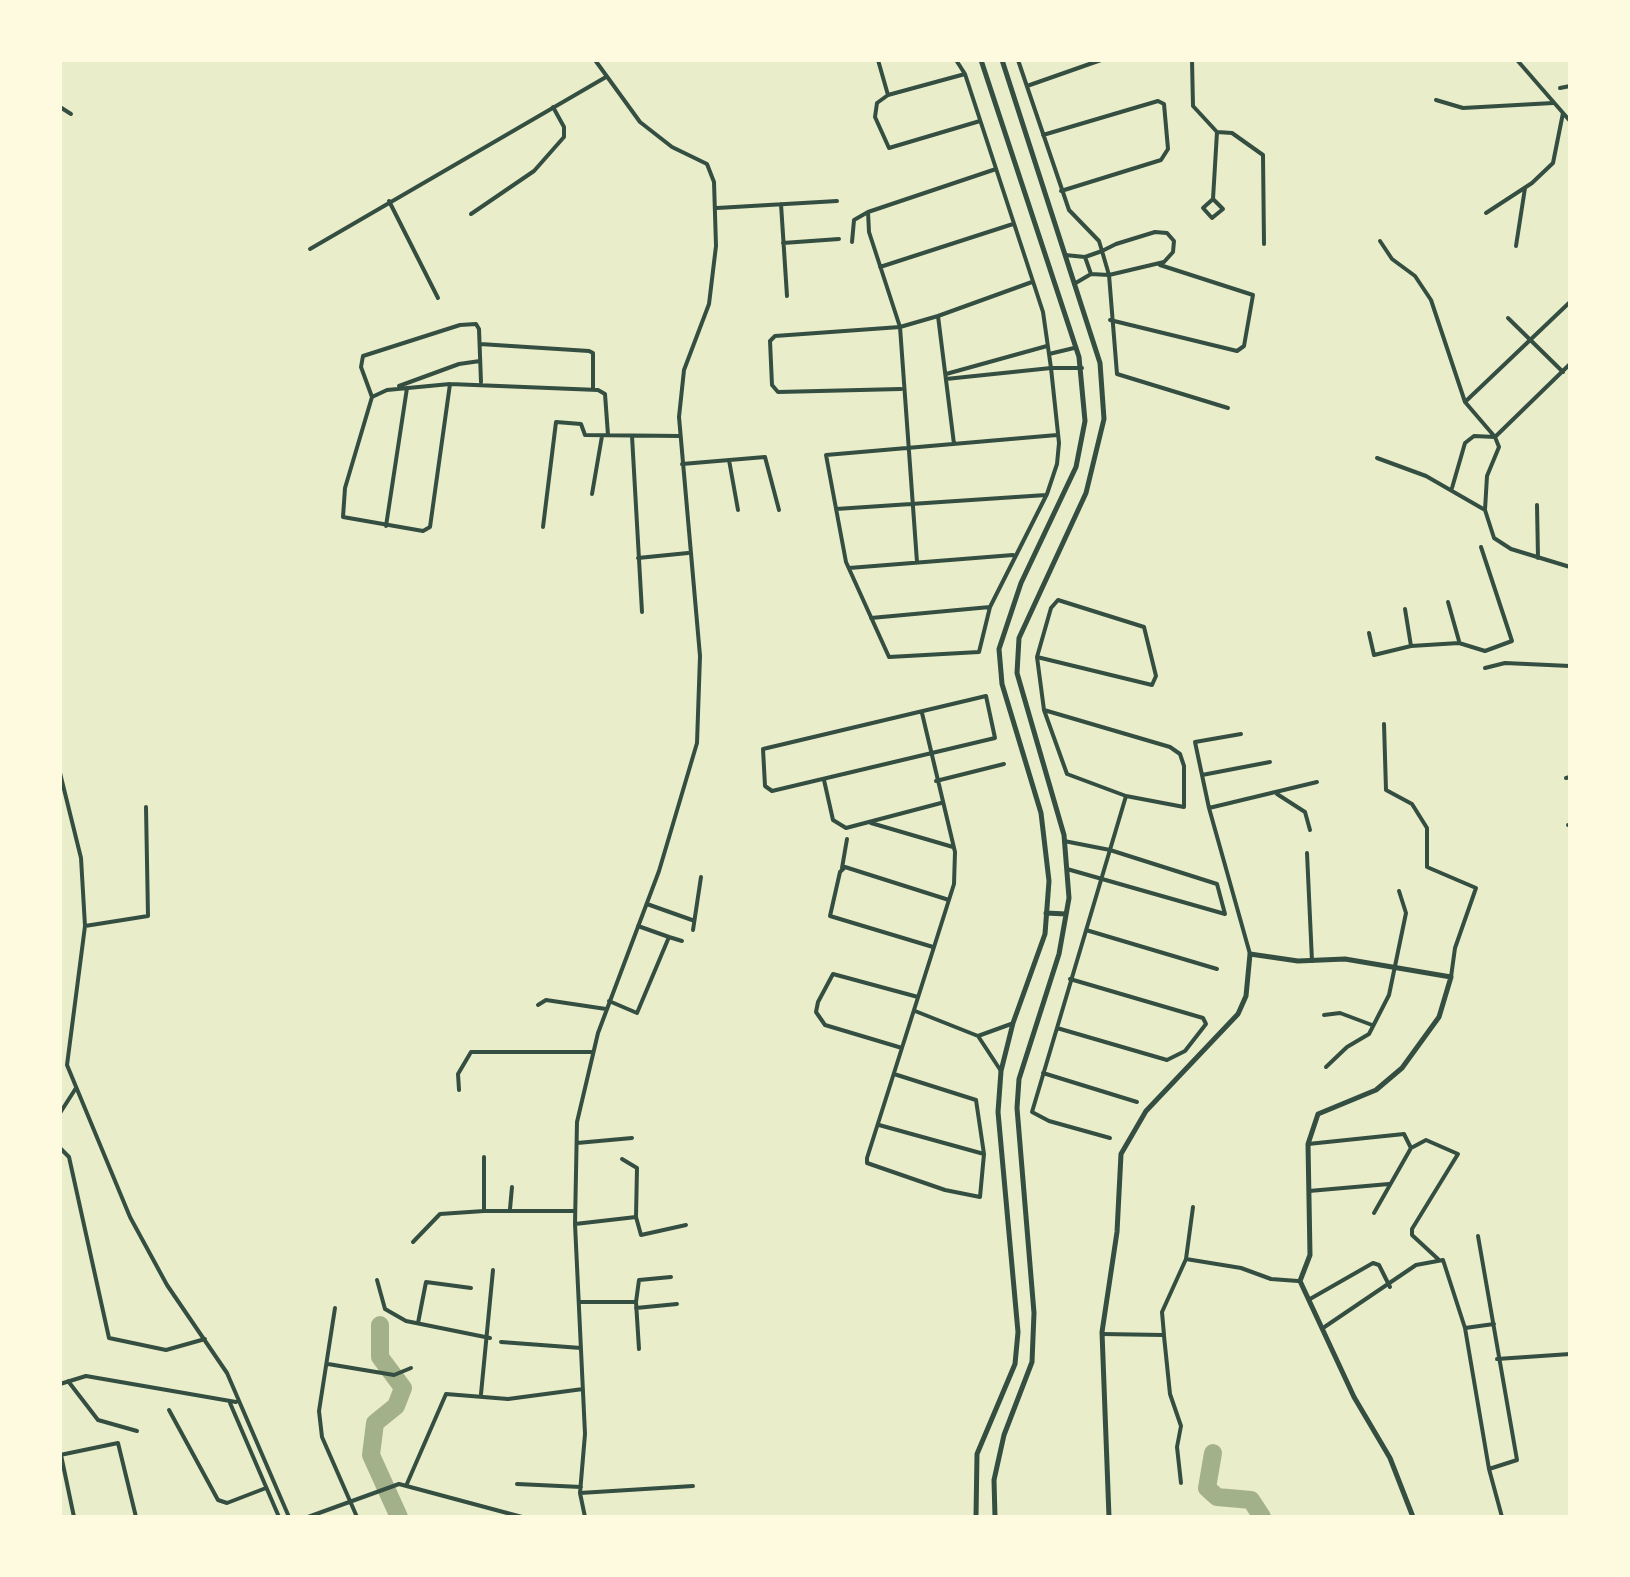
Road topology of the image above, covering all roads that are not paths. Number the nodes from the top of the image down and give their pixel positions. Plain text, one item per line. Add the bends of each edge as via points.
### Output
1 (595, 60) edge
2 (878, 60) edge
3 (956, 60) edge
4 (981, 60) edge
5 (1002, 60) edge
6 (1018, 60) edge
7 (1101, 60) edge
8 (1192, 60) edge
9 (1517, 60) edge
10 (965, 74) junction
11 (606, 77) junction
12 (1026, 86) junction
13 (1570, 86) edge
14 (1560, 88) dead end
15 (888, 95) junction
16 (1436, 100) dead end
17 (1553, 102) junction
18 (553, 107) junction
19 (60, 108) edge
20 (72, 114) dead end
21 (1562, 114) junction
22 (980, 121) junction
23 (1570, 121) edge
24 (1217, 132) junction
25 (1043, 136) junction
26 (996, 169) junction
27 (1524, 188) junction
28 (1061, 191) junction
29 (1214, 199) dead end
30 (837, 201) dead end
31 (389, 202) junction
32 (781, 204) junction
33 (715, 208) junction
34 (1048, 208) junction
35 (868, 212) junction
36 (1032, 213) junction
37 (472, 214) dead end
38 (1486, 214) dead end
39 (1014, 224) junction
40 (839, 240) dead end
41 (1380, 240) dead end
42 (784, 242) junction
43 (852, 242) dead end
44 (1264, 244) dead end
45 (1516, 246) dead end
46 (310, 249) dead end
47 (1102, 251) junction
48 (1062, 255) junction
49 (1085, 257) junction
50 (1156, 264) junction
51 (880, 267) junction
52 (1090, 274) junction
53 (1109, 274) junction
54 (1032, 282) junction
55 (1072, 285) junction
56 (786, 296) dead end
57 (438, 298) dead end
58 (1570, 302) edge
59 (938, 316) junction
60 (1508, 318) dead end
61 (1110, 320) junction
62 (900, 327) junction
63 (1530, 341) junction
64 (480, 344) junction
65 (1048, 345) junction
66 (1074, 348) junction
67 (1048, 354) junction
68 (480, 361) junction
69 (1570, 364) edge
70 (1051, 368) junction
71 (1082, 368) junction
72 (1562, 372) junction
73 (946, 376) junction
74 (450, 384) junction
75 (480, 384) junction
76 (394, 388) junction
77 (407, 388) junction
78 (902, 389) junction
79 (593, 390) junction
80 (372, 397) junction
81 (1465, 402) junction
82 (1228, 408) dead end
83 (1058, 435) junction
84 (605, 436) junction
85 (632, 436) junction
86 (680, 436) junction
87 (1495, 437) junction
88 (954, 444) junction
89 (909, 447) junction
90 (1377, 458) dead end
91 (729, 460) junction
92 (682, 464) junction
93 (1452, 490) junction
94 (592, 494) dead end
95 (1047, 494) junction
96 (914, 504) junction
97 (1537, 506) dead end
98 (836, 509) junction
99 (738, 510) dead end
100 (779, 510) dead end
101 (1485, 510) junction
102 (1058, 511) junction
103 (1075, 518) junction
104 (386, 526) junction
105 (544, 527) dead end
106 (1481, 547) dead end
107 (688, 553) junction
108 (1013, 555) junction
109 (638, 558) junction
110 (1538, 558) junction
111 (917, 562) junction
112 (1570, 567) edge
113 (849, 568) junction
114 (1448, 602) dead end
115 (990, 607) junction
116 (1405, 609) dead end
117 (642, 612) dead end
118 (871, 618) junction
119 (1369, 633) dead end
120 (1459, 644) junction
121 (1412, 646) junction
122 (1037, 657) junction
123 (1570, 666) edge
124 (1484, 668) dead end
125 (1044, 710) junction
126 (922, 712) junction
127 (1384, 724) dead end
128 (1241, 734) dead end
129 (931, 754) junction
130 (1270, 762) dead end
131 (1004, 764) dead end
132 (60, 773) edge
133 (1202, 775) junction
134 (824, 778) junction
135 (936, 780) junction
136 (1317, 782) dead end
137 (1277, 794) junction
138 (1126, 796) junction
139 (941, 803) junction
140 (146, 807) dead end
141 (1208, 808) junction
142 (867, 822) junction
143 (1310, 830) dead end
144 (847, 839) dead end
145 (1064, 841) junction
146 (953, 846) junction
147 (1110, 850) junction
148 (1307, 854) dead end
149 (842, 868) junction
150 (1067, 868) junction
151 (701, 878) dead end
152 (1102, 878) junction
153 (1398, 891) dead end
154 (949, 900) junction
155 (646, 904) junction
156 (1046, 913) junction
157 (1066, 914) junction
158 (692, 920) junction
159 (84, 926) junction
160 (638, 926) junction
161 (693, 930) dead end
162 (1086, 930) junction
163 (668, 937) junction
164 (682, 941) dead end
165 (933, 947) junction
166 (1250, 954) junction
167 (1312, 961) junction
168 (1396, 966) junction
169 (1218, 969) dead end
170 (1451, 978) junction
171 (1070, 979) junction
172 (918, 998) junction
173 (609, 1001) junction
174 (538, 1004) dead end
175 (606, 1009) junction
176 (914, 1010) junction
177 (1324, 1015) dead end
178 (1012, 1023) junction
179 (1373, 1026) junction
180 (1056, 1028) junction
181 (978, 1036) junction
182 (902, 1048) junction
183 (592, 1052) junction
184 (1326, 1068) dead end
185 (1001, 1071) junction
186 (1043, 1073) junction
187 (894, 1074) junction
188 (76, 1088) junction
189 (459, 1090) dead end
190 (1137, 1102) dead end
191 (60, 1114) edge
192 (879, 1124) junction
193 (632, 1138) dead end
194 (1110, 1138) dead end
195 (576, 1143) junction
196 (1308, 1144) junction
197 (60, 1148) edge
198 (1411, 1148) junction
199 (984, 1154) junction
200 (484, 1157) dead end
201 (622, 1159) dead end
202 (1389, 1184) junction
203 (512, 1187) dead end
204 (1309, 1191) junction
205 (1193, 1206) dead end
206 (510, 1209) junction
207 (484, 1211) junction
208 (575, 1212) junction
209 (1374, 1213) dead end
210 (636, 1217) junction
211 (575, 1224) junction
212 (686, 1225) dead end
213 (1478, 1236) dead end
214 (413, 1242) dead end
215 (1186, 1259) junction
216 (1438, 1259) junction
217 (493, 1270) dead end
218 (671, 1278) dead end
219 (377, 1280) dead end
220 (1300, 1281) junction
221 (1390, 1286) junction
222 (471, 1288) dead end
223 (1310, 1299) junction
224 (579, 1302) junction
225 (677, 1304) dead end
226 (636, 1305) junction
227 (335, 1308) dead end
228 (418, 1323) junction
229 (1494, 1324) junction
230 (1323, 1328) junction
231 (1465, 1328) junction
232 (1102, 1334) junction
233 (1164, 1335) junction
234 (490, 1338) junction
235 (204, 1339) junction
236 (501, 1342) dead end
237 (581, 1348) junction
238 (639, 1350) dead end
239 (1570, 1354) edge
240 (1497, 1359) junction
241 (326, 1364) junction
242 (409, 1370) dead end
243 (68, 1382) junction
244 (60, 1384) edge
245 (232, 1388) junction
246 (583, 1389) junction
247 (481, 1396) junction
248 (238, 1402) junction
249 (230, 1404) junction
250 (170, 1410) dead end
251 (136, 1431) dead end
252 (60, 1455) edge
253 (1488, 1469) junction
254 (1181, 1483) dead end
255 (517, 1484) dead end
256 (402, 1485) junction
257 (692, 1486) dead end
258 (266, 1488) junction
259 (580, 1490) junction
260 (347, 1501) junction
261 (74, 1517) edge
262 (136, 1517) edge
263 (279, 1517) edge
264 (289, 1517) edge
265 (308, 1517) edge
266 (357, 1517) edge
267 (522, 1517) edge
268 (586, 1517) edge
269 (976, 1517) edge
270 (995, 1517) edge
271 (1109, 1517) edge
272 (1413, 1517) edge
273 (1502, 1517) edge

1 - 11 street
2 - 15 street
3 - 10 street
4 - 36 street
5 - 34 street
6 - 12 street
7 - 12 street
8 - 24 street via 1194,106
9 - 17 street
10 - 15 street
10 - 22 street
11 - 18 street
11 - 33 street via 655,134 708,164
12 - 25 street
13 - 14 street
15 - 22 street via 874,109 889,148
16 - 17 street via 1463,108
17 - 21 street
18 - 31 street
18 - 37 street via 564,137 541,165
19 - 20 street
21 - 23 street
21 - 27 street via 1553,163
22 - 26 street
24 - 29 street
24 - 44 street via 1232,133 1263,155
25 - 28 street
25 - 28 street via 1164,104 1168,149 1161,160
26 - 35 street
26 - 39 street
27 - 38 street
27 - 45 street
28 - 47 street
30 - 32 street
31 - 46 street
31 - 57 street
32 - 33 street
32 - 42 street
33 - 86 street via 714,275 684,370
34 - 36 street
34 - 48 street
35 - 43 street via 854,220
35 - 51 street
36 - 66 street
39 - 51 street
39 - 54 street
40 - 42 street
41 - 81 street via 1431,300
42 - 56 street
47 - 49 street
47 - 50 street via 1167,233 1174,252
47 - 53 street
48 - 49 street
48 - 55 street
49 - 52 street
50 - 53 street
50 - 61 street via 1254,295 1244,346 1237,351
51 - 62 street
52 - 53 street
52 - 55 street
53 - 61 street
54 - 59 street
54 - 65 street
55 - 103 street via 1100,363 1104,419
58 - 63 street
59 - 62 street
59 - 73 street
60 - 63 street
61 - 82 street via 1116,374
62 - 78 street
62 - 78 street via 775,336 769,350 778,392
63 - 72 street
63 - 81 street
64 - 68 street
64 - 79 street via 589,351
64 - 80 street via 471,323 374,350 361,360
65 - 67 street
65 - 73 street
66 - 67 street
66 - 71 street
67 - 70 street
68 - 75 street
68 - 76 street
69 - 72 street
70 - 71 street
70 - 73 street
70 - 83 street
71 - 102 street via 1085,421
72 - 87 street
73 - 88 street
74 - 75 street
74 - 77 street
74 - 104 street via 430,528
75 - 79 street
76 - 77 street
76 - 80 street
77 - 104 street
78 - 89 street
79 - 84 street via 605,394
80 - 104 street via 342,513 347,520
81 - 87 street
83 - 88 street
83 - 95 street
84 - 85 street
84 - 94 street
84 - 105 street via 556,422
85 - 86 street
85 - 109 street
86 - 92 street
87 - 93 street via 1474,436 1465,443
87 - 101 street via 1499,447
88 - 89 street
89 - 96 street
89 - 98 street via 826,455
90 - 93 street
91 - 92 street
91 - 99 street
91 - 100 street via 768,460
92 - 107 street
93 - 101 street
95 - 96 street
95 - 108 street
96 - 98 street
96 - 111 street
97 - 110 street
98 - 113 street
101 - 110 street via 1494,538
102 - 103 street
102 - 156 street via 1021,583 999,648 1002,684 1047,845
103 - 145 street via 1028,612 1017,658
106 - 120 street via 1512,641 1485,651
107 - 109 street
107 - 155 street via 700,656 697,744
108 - 111 street
108 - 115 street
109 - 117 street
110 - 112 street
111 - 113 street
113 - 118 street
114 - 120 street
115 - 118 street
115 - 118 street via 978,652 966,656 889,657
116 - 121 street
119 - 121 street via 1374,655
120 - 121 street
122 - 122 street via 1152,685 1155,682 1141,624 1058,600
122 - 125 street
123 - 124 street
125 - 138 street via 1067,774
125 - 138 street via 1180,754 1184,807
126 - 129 street
126 - 129 street via 986,696 996,738
126 - 134 street via 761,750 769,790
127 - 170 street via 1386,790 1412,804 1427,828 1427,867 1476,888
128 - 133 street via 1195,742
129 - 134 street
129 - 135 street
130 - 133 street
131 - 135 street
132 - 159 street via 81,858
133 - 141 street
134 - 142 street via 837,824
135 - 139 street
136 - 137 street
137 - 141 street
137 - 143 street via 1304,812
138 - 147 street
139 - 142 street
139 - 146 street
140 - 159 street via 148,916
141 - 166 street
142 - 146 street
144 - 149 street
145 - 147 street
145 - 150 street
146 - 154 street
147 - 152 street
147 - 152 street via 1217,884 1225,914
148 - 167 street
149 - 154 street
149 - 165 street via 830,916
150 - 152 street
150 - 157 street
151 - 158 street
152 - 162 street
153 - 168 street via 1406,913
154 - 165 street
155 - 158 street
155 - 160 street
156 - 157 street
156 - 178 street
157 - 270 street via 1019,1079 1032,1362 1004,1435 994,1480
158 - 161 street
159 - 188 street via 67,1065
160 - 163 street
160 - 173 street
162 - 169 street
162 - 171 street
163 - 164 street
163 - 173 street via 635,1016
165 - 172 street
166 - 167 street
166 - 232 street via 1238,1014 1146,1111 1121,1154
167 - 168 street
168 - 170 street
168 - 179 street
170 - 196 street via 1439,1017 1402,1068 1376,1090 1318,1114
171 - 180 street
171 - 180 street via 1206,1024 1185,1051 1167,1060
172 - 176 street
172 - 182 street via 833,974 818,1002 816,1012 826,1025
173 - 175 street
174 - 175 street
175 - 183 street
176 - 181 street
176 - 182 street
177 - 179 street via 1340,1013
178 - 181 street
178 - 185 street
179 - 184 street
180 - 186 street
181 - 185 street
182 - 187 street
183 - 189 street via 471,1052 458,1074
183 - 195 street
185 - 269 street via 998,1112 1018,1332 1015,1364 978,1454
186 - 190 street
186 - 194 street via 1034,1116
187 - 192 street
187 - 199 street via 973,1097
188 - 191 street
188 - 235 street via 146,1248
192 - 199 street
192 - 199 street via 870,1166 945,1190 980,1197
193 - 195 street
195 - 208 street
196 - 198 street via 1404,1134
196 - 204 street
197 - 235 street via 70,1157 109,1338 166,1350
198 - 202 street
198 - 216 street via 1426,1140 1458,1154 1412,1229
200 - 207 street
201 - 210 street via 637,1168
202 - 204 street
202 - 209 street
203 - 206 street
204 - 220 street via 1310,1254
205 - 215 street
206 - 207 street
206 - 208 street
207 - 214 street via 436,1216
208 - 211 street
210 - 211 street
210 - 212 street via 641,1235
211 - 224 street
213 - 229 street
215 - 220 street
215 - 233 street via 1162,1312
216 - 221 street via 1416,1265
216 - 231 street
217 - 234 street
218 - 226 street via 640,1280
219 - 228 street via 385,1309
220 - 223 street
221 - 223 street via 1372,1262
221 - 230 street
222 - 228 street via 426,1282
223 - 230 street
224 - 226 street
224 - 237 street
225 - 226 street
226 - 238 street
227 - 241 street
228 - 234 street
229 - 231 street
229 - 240 street
230 - 272 street
231 - 253 street
232 - 233 street
232 - 271 street
233 - 254 street via 1181,1426
234 - 247 street
235 - 245 street
236 - 237 street
237 - 246 street
239 - 240 street
240 - 253 street via 1517,1460
241 - 242 street via 394,1375
241 - 260 street via 322,1437
243 - 244 street
243 - 249 street via 86,1376
243 - 251 street via 98,1420
245 - 248 street
245 - 249 street
246 - 247 street
246 - 259 street
247 - 256 street via 442,1397
248 - 249 street
248 - 264 street
249 - 258 street
250 - 258 street via 218,1500 227,1503
252 - 261 street
252 - 262 street via 118,1443
253 - 273 street
255 - 259 street
256 - 260 street
256 - 267 street
257 - 259 street
258 - 263 street
259 - 268 street
260 - 265 street
260 - 266 street

